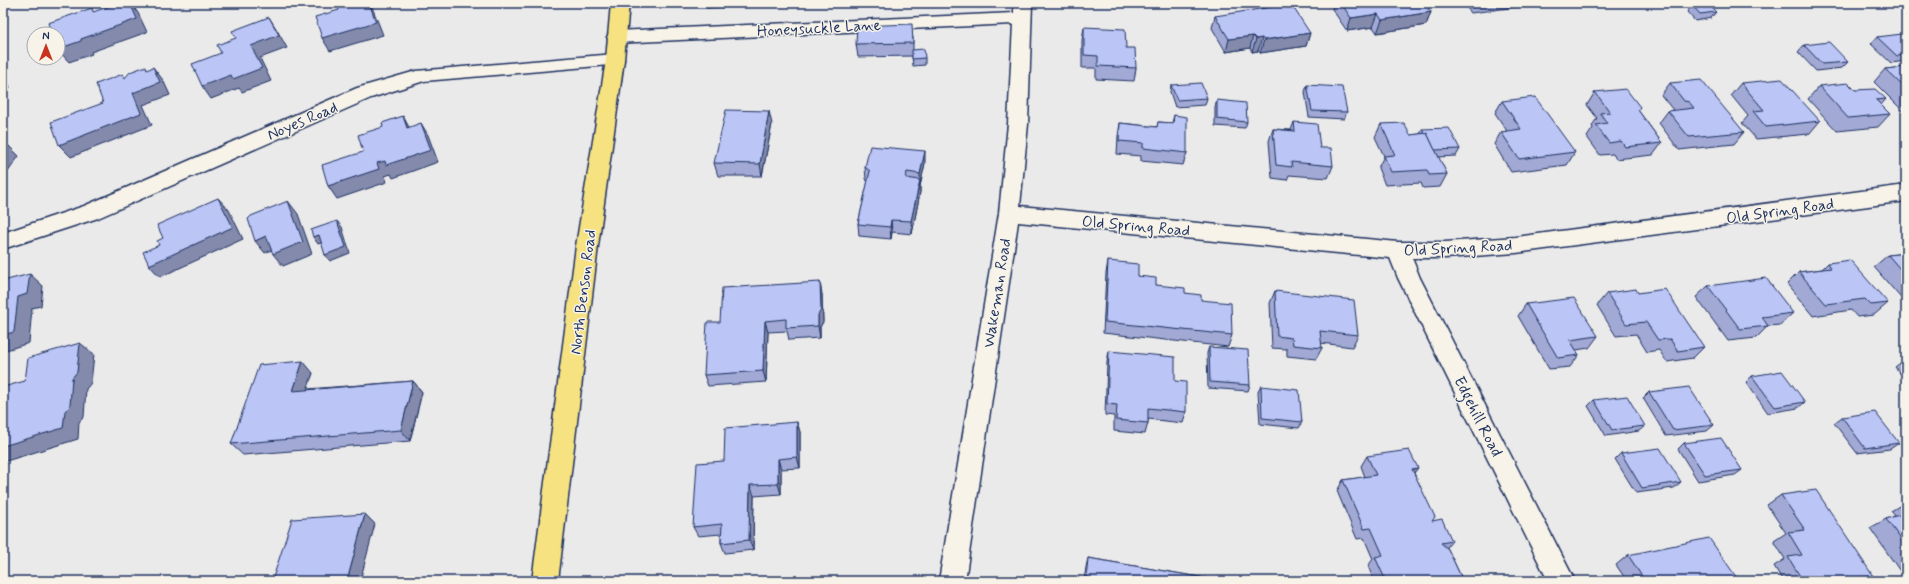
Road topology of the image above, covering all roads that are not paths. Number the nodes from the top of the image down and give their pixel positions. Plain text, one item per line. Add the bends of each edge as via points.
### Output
1 (620, 3) edge
2 (1023, 11) edge
3 (616, 37) junction
4 (615, 60) junction
5 (1906, 192) edge
6 (1009, 213) junction
7 (3, 241) edge
8 (1398, 250) junction
9 (545, 581) edge
10 (952, 581) edge
11 (1562, 581) edge

1 - 3 main road, North Benson Road
2 - 3 street, Honeysuckle Lane
2 - 6 street, Wakeman Road via 1018,124
3 - 4 main road, North Benson Road
4 - 7 street, Noyes Road via 423,75 364,93 91,212
4 - 9 main road, North Benson Road via 587,246
5 - 8 street, Old Spring Road via 1516,245
6 - 8 street, Old Spring Road
6 - 10 street, Wakeman Road
8 - 11 street, Edgehill Road via 1409,278

